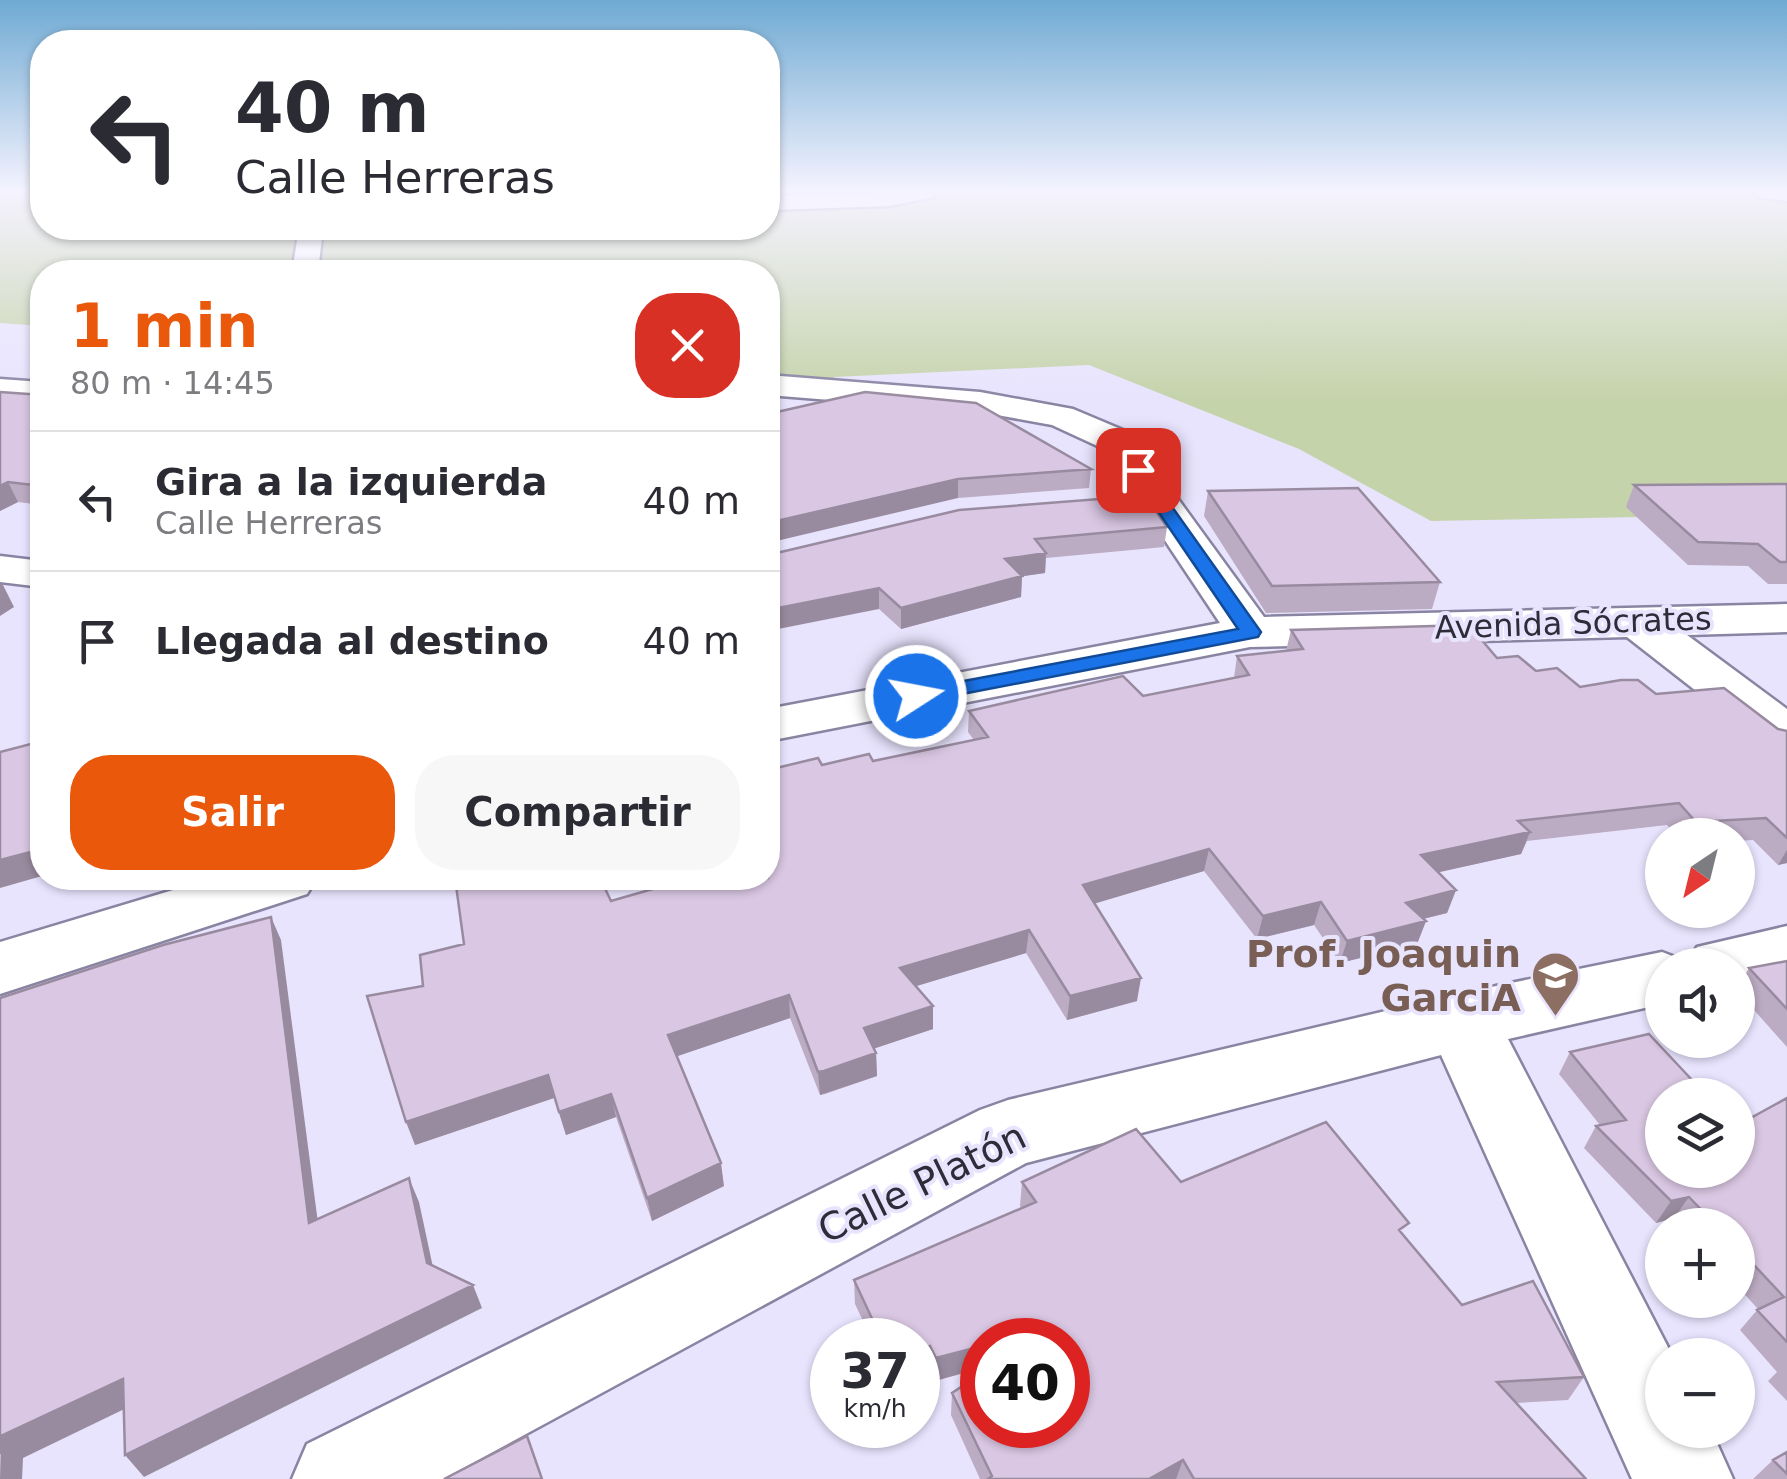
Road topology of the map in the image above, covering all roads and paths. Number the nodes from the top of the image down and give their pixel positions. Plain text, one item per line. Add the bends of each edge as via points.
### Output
1 (780, 386) edge
2 (0, 389) edge
3 (30, 391) edge
4 (831, 391) junction
5 (780, 403) edge
6 (1158, 498) junction
7 (1104, 502) edge
8 (0, 570) edge
9 (30, 573) edge
10 (1787, 618) edge
11 (1637, 622) junction
12 (1250, 632) junction
13 (780, 723) edge
14 (1787, 736) edge
15 (246, 890) edge
16 (1787, 951) edge
17 (1755, 958) edge
18 (0, 968) edge
19 (1645, 982) edge
20 (1462, 1021) junction
21 (342, 1479) edge
22 (1683, 1479) edge

1 - 4 street
2 - 3 street
4 - 5 street
4 - 6 street via 980,402 1061,416 1117,441
6 - 7 street
6 - 12 street
8 - 9 street
10 - 11 street, Avenida Sócrates
11 - 12 street, Avenida Sócrates
11 - 14 street
12 - 13 street, Avenida Sócrates
15 - 18 street
16 - 17 street
19 - 20 street, Calle Platón
20 - 21 street, Calle Platón via 1008,1134
20 - 22 street

